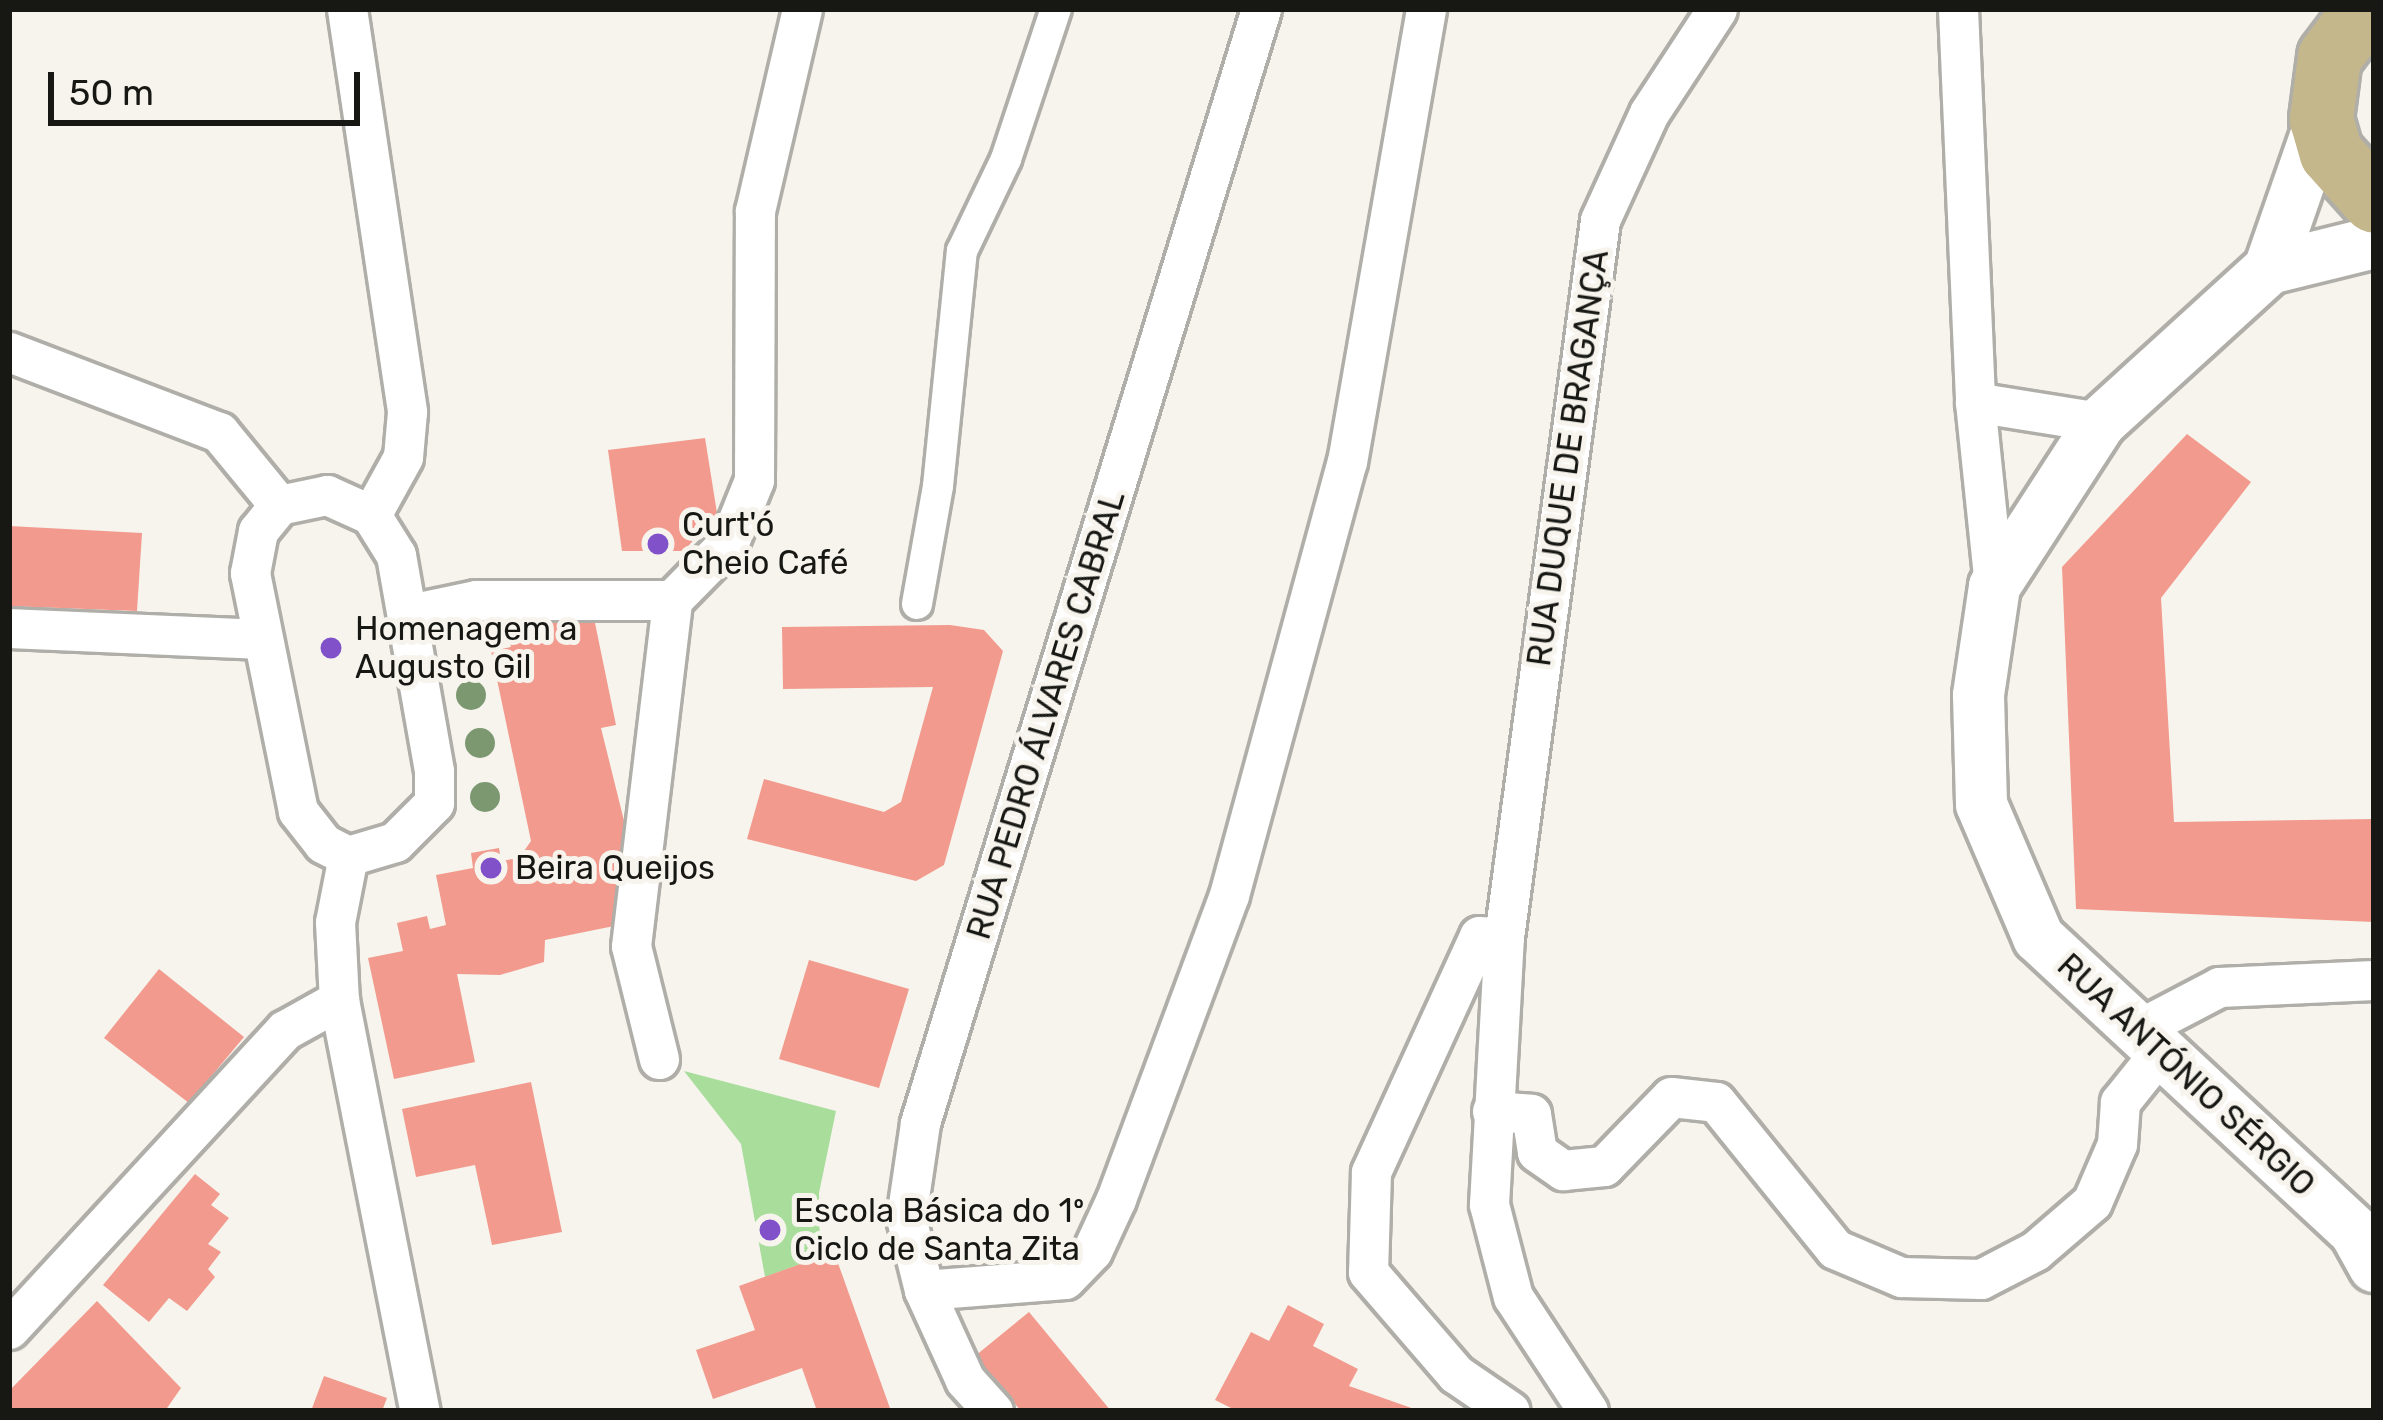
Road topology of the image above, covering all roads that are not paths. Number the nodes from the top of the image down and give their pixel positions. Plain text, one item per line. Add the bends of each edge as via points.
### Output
1 (347, 9) edge
2 (802, 9) edge
3 (1056, 9) edge
4 (1261, 9) edge
5 (1426, 9) edge
6 (1717, 9) edge
7 (1958, 9) edge
8 (2337, 25) edge
9 (2321, 119) junction
10 (2374, 202) edge
11 (2374, 242) edge
12 (2269, 268) junction
13 (9, 352) edge
14 (1975, 402) junction
15 (2100, 422) junction
16 (279, 505) junction
17 (371, 515) junction
18 (1994, 586) junction
19 (672, 600) junction
20 (917, 604) dead end
21 (410, 614) junction
22 (9, 628) edge
23 (260, 639) junction
24 (348, 856) junction
25 (1504, 937) junction
26 (2374, 980) edge
27 (339, 1000) junction
28 (2147, 1042) junction
29 (659, 1059) dead end
30 (1492, 1111) junction
31 (2374, 1266) edge
32 (924, 1291) junction
33 (9, 1329) edge
34 (420, 1411) edge
35 (993, 1411) edge
36 (1510, 1411) edge
37 (1588, 1411) edge

1 - 17 street via 407,412 403,457
2 - 19 street via 755,211 754,480 729,542
3 - 20 street via 1006,159 962,251
4 - 32 street, RUA PEDRO ÁLVARES CABRAL via 920,1123 906,1219
5 - 32 street via 1347,462 1229,895 1092,1251 1065,1280
6 - 25 street, RUA DUQUE DE BRAGANÇA via 1649,112 1600,220
7 - 14 street
8 - 9 main road
9 - 10 main road via 2331,153
9 - 12 street, RUA ANTÓNIO SÉRGIO
11 - 12 street, RUA ANTÓNIO SÉRGIO
12 - 15 street, RUA ANTÓNIO SÉRGIO
13 - 16 street via 219,432
14 - 15 street
14 - 18 street
15 - 18 street, RUA ANTÓNIO SÉRGIO
16 - 17 street via 327,495
16 - 23 street via 258,531 250,573
17 - 21 street via 396,556
18 - 28 street, RUA ANTÓNIO SÉRGIO via 1978,694 1981,804 2038,937
19 - 21 street via 476,600
19 - 29 street via 631,946
21 - 24 street via 434,803 394,842
22 - 23 street
23 - 24 street via 298,811 323,843
24 - 27 street via 335,922
25 - 30 street, RUA DUQUE DE BRAGANÇA
25 - 36 street via 1479,936 1372,1172 1368,1273 1456,1374
26 - 28 street via 2219,987
27 - 33 street via 285,1030
27 - 34 street
28 - 30 street via 2120,1102 2117,1144 2092,1202 2035,1251 1981,1279 1900,1276 1835,1249 1716,1102 1671,1097 1604,1166 1563,1170 1537,1152 1532,1114
28 - 31 street, RUA ANTÓNIO SÉRGIO via 2355,1232
30 - 37 street, RUA DUQUE DE BRAGANÇA via 1489,1204 1513,1298
32 - 35 street, RUA PEDRO ÁLVARES CABRAL via 965,1380

